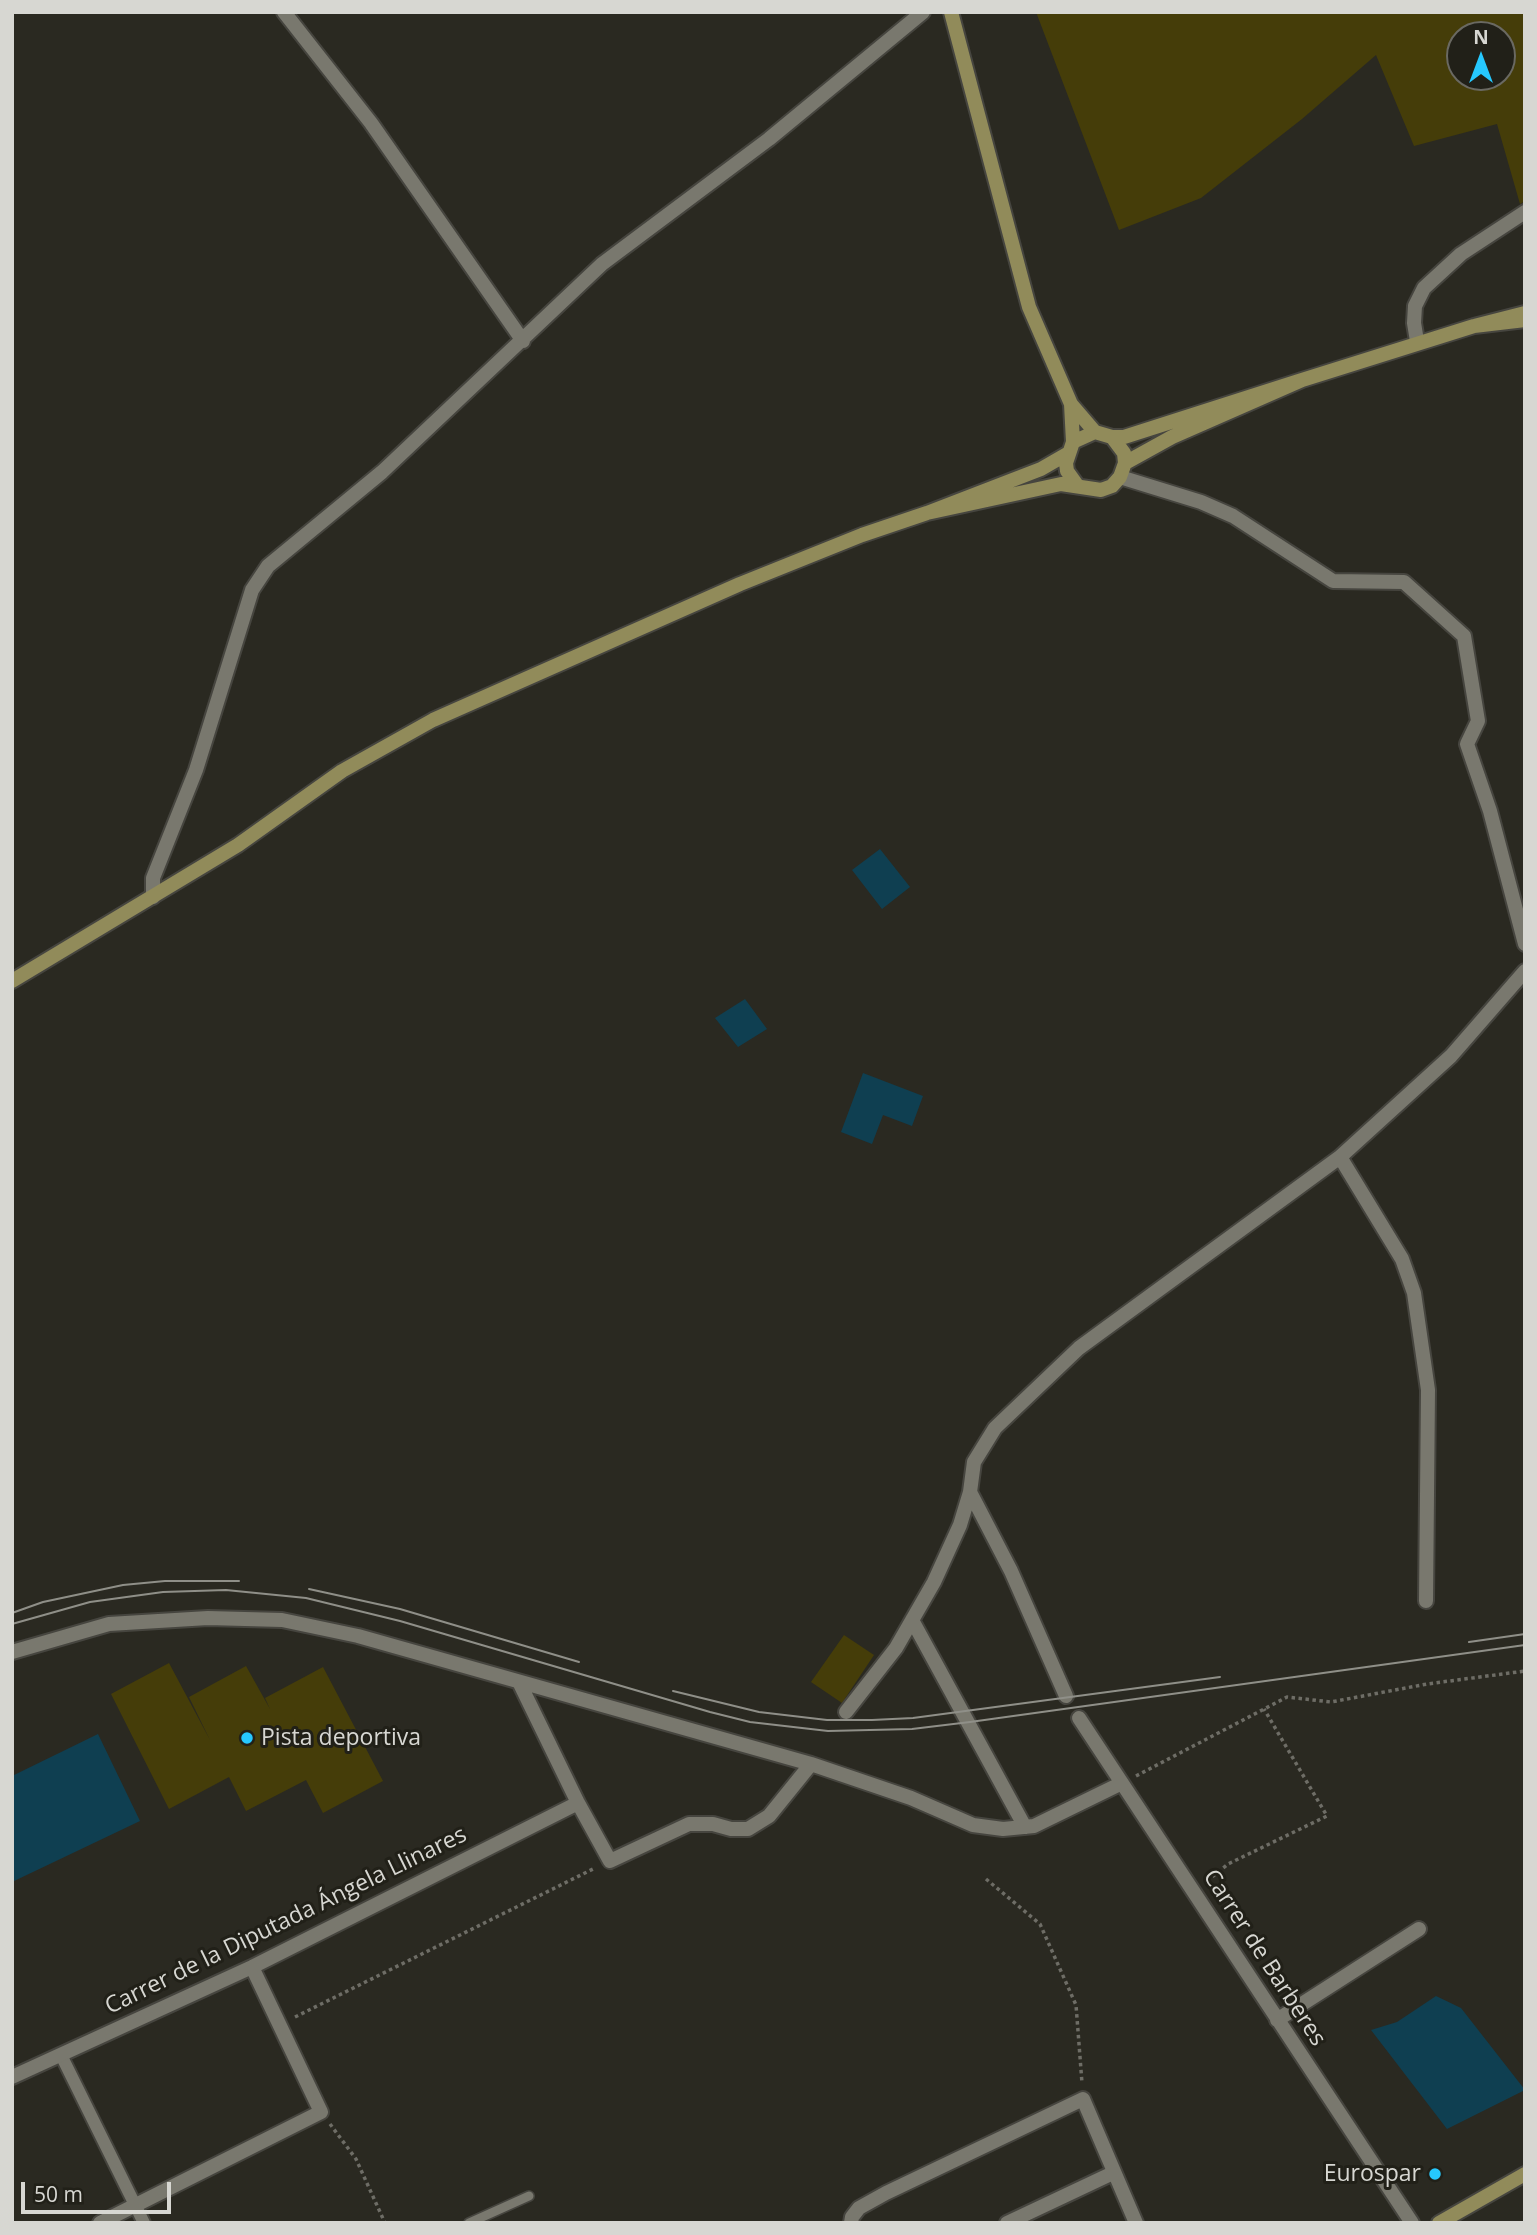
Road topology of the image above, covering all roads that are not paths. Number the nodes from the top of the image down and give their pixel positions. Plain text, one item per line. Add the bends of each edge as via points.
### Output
1 (284, 12) edge
2 (923, 12) edge
3 (951, 12) edge
4 (1525, 212) edge
5 (1525, 313) edge
6 (1525, 320) edge
7 (1474, 326) junction
8 (523, 341) junction
9 (1417, 341) junction
10 (1302, 380) junction
11 (1071, 404) junction
12 (1095, 432) junction
13 (1112, 437) junction
14 (1070, 448) junction
15 (1123, 470) junction
16 (1077, 485) junction
17 (927, 513) junction
18 (153, 897) junction
19 (1525, 944) edge
20 (1525, 971) edge
21 (12, 981) edge
22 (1340, 1157) junction
23 (970, 1492) junction
24 (1426, 1601) dead end
25 (912, 1620) junction
26 (12, 1652) edge
27 (520, 1684) junction
28 (1066, 1696) dead end
29 (846, 1713) dead end
30 (1080, 1718) dead end
31 (811, 1764) junction
32 (1122, 1783) junction
33 (578, 1803) junction
34 (1025, 1827) junction
35 (1419, 1929) dead end
36 (252, 1968) junction
37 (1278, 2020) junction
38 (61, 2055) junction
39 (12, 2077) edge
40 (1114, 2173) junction
41 (1525, 2174) edge
42 (529, 2196) dead end
43 (135, 2205) junction
44 (100, 2223) edge
45 (144, 2223) edge
46 (469, 2223) edge
47 (851, 2223) edge
48 (1007, 2223) edge
49 (1136, 2223) edge
50 (1412, 2223) edge
51 (1439, 2223) edge

1 - 8 street via 371,123
2 - 8 street via 769,139 602,264
3 - 11 main road via 1029,307
4 - 9 street via 1461,254 1424,288 1415,306
5 - 7 main road
6 - 7 main road
7 - 9 main road
8 - 18 street via 382,472 259,577 251,590 196,770 153,878
9 - 10 main road
10 - 13 main road
10 - 15 main road via 1172,437
11 - 12 main road
11 - 14 main road
12 - 13 main road
12 - 14 main road
13 - 15 main road via 1124,453
14 - 16 main road via 1068,471
14 - 17 main road via 1041,469
15 - 16 main road via 1112,486 1101,490
15 - 19 street via 1233,516 1334,581 1404,582 1464,636 1478,721 1467,744
16 - 17 main road via 1034,489
17 - 18 main road via 752,579 433,720 342,771 238,845
18 - 21 main road
20 - 22 street via 1451,1056
22 - 23 street via 1079,1348 995,1428 974,1461
22 - 24 street via 1402,1259 1414,1293 1428,1390
23 - 25 street via 951,1547
23 - 28 street via 1012,1571
25 - 29 street
25 - 34 street
26 - 27 street via 109,1624 208,1618 282,1620 358,1636
27 - 31 street
27 - 33 street
30 - 32 street, Carrer de Barberes
31 - 33 street via 769,1816 748,1829 689,1824 610,1861
31 - 34 street via 973,1825
32 - 34 street
32 - 37 street, Carrer de Barberes
33 - 36 street, Carrer de la Diputada Ángela Llinares
35 - 37 street
36 - 38 street, Carrer de la Diputada Ángela Llinares
36 - 43 street via 321,2112
37 - 50 street, Carrer de Barberes
38 - 39 street, Carrer de la Diputada Ángela Llinares
38 - 43 street
40 - 47 street via 1083,2099 886,2193 859,2208
40 - 48 street
40 - 49 street
41 - 51 main road
42 - 46 lane
43 - 44 street
43 - 45 street

